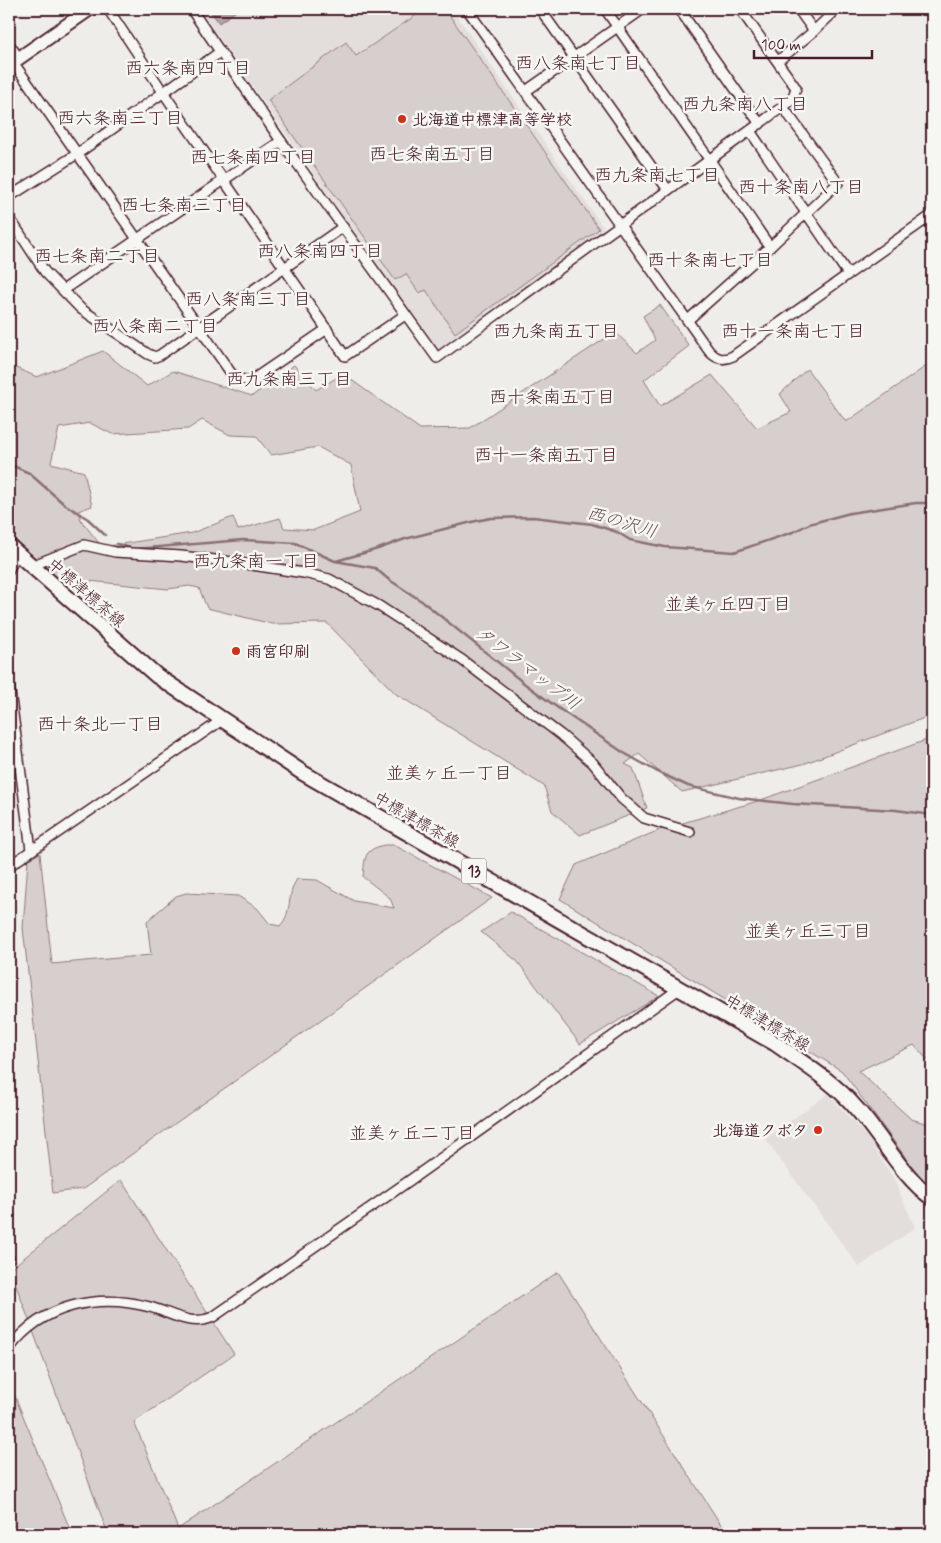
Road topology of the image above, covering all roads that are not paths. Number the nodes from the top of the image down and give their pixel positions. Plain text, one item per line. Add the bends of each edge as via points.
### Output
1 (90, 9) edge
2 (108, 9) edge
3 (191, 9) edge
4 (467, 9) edge
5 (540, 9) edge
6 (605, 9) edge
7 (643, 9) edge
8 (679, 9) edge
9 (740, 9) edge
10 (798, 9) edge
11 (836, 9) edge
12 (618, 26) junction
13 (814, 31) junction
14 (9, 44) edge
15 (220, 52) junction
16 (574, 57) junction
17 (778, 61) junction
18 (14, 62) edge
19 (526, 91) junction
20 (163, 92) junction
21 (783, 107) junction
22 (760, 124) junction
23 (750, 131) junction
24 (282, 141) junction
25 (77, 154) junction
26 (710, 160) junction
27 (224, 180) junction
28 (668, 190) junction
29 (9, 197) edge
30 (807, 212) junction
31 (932, 214) edge
32 (9, 217) edge
33 (620, 226) junction
34 (343, 227) junction
35 (137, 239) junction
36 (770, 247) junction
37 (284, 267) junction
38 (848, 274) junction
39 (62, 290) junction
40 (404, 314) junction
41 (688, 320) junction
42 (199, 329) junction
43 (327, 329) junction
44 (13, 550) edge
45 (31, 566) junction
46 (9, 570) edge
47 (9, 684) edge
48 (222, 720) junction
49 (690, 832) dead end
50 (32, 850) junction
51 (9, 866) edge
52 (679, 989) junction
53 (932, 1198) edge
54 (9, 1348) edge

1 - 18 main road
2 - 20 street
3 - 15 street
4 - 19 street
5 - 16 street
6 - 12 street
7 - 12 street
8 - 22 street
9 - 17 street
10 - 13 street
11 - 13 street
12 - 16 street
12 - 26 street
13 - 17 street
14 - 18 street
15 - 20 street
15 - 24 street
16 - 19 street
16 - 28 street
17 - 21 street via 796,88 792,100
18 - 25 street
19 - 33 street
20 - 25 street
20 - 27 street
21 - 22 street
21 - 30 street via 838,183
22 - 23 street
23 - 26 street
23 - 30 street
24 - 27 street
24 - 34 street
25 - 29 street
25 - 35 street
26 - 28 street
26 - 36 street
27 - 35 street
27 - 37 street
28 - 33 street
30 - 36 street
30 - 38 street
31 - 38 street
32 - 39 street via 45,272
33 - 40 street via 437,358
33 - 41 street
34 - 37 street
34 - 40 street
35 - 39 street
35 - 42 street
36 - 41 street
37 - 42 street
37 - 43 street
38 - 41 street via 727,359 714,356
39 - 42 street via 81,309 155,357
40 - 43 street via 345,356
42 - 43 street via 231,373 237,378 252,380
44 - 45 main road, 中標津標茶線 / 13
44 - 46 street
45 - 48 main road, 中標津標茶線 / 13 via 157,676
45 - 49 street via 84,545 122,553 232,562 329,580 379,606 462,660 561,735 593,763 625,802 644,818
47 - 50 street
48 - 50 street
48 - 52 main road, 中標津標茶線 / 13 via 307,776
50 - 51 street
52 - 53 main road, 中標津標茶線 / 13 via 776,1044 832,1084 858,1109 917,1186
52 - 54 street via 213,1317 190,1320 129,1303 93,1302 42,1317

